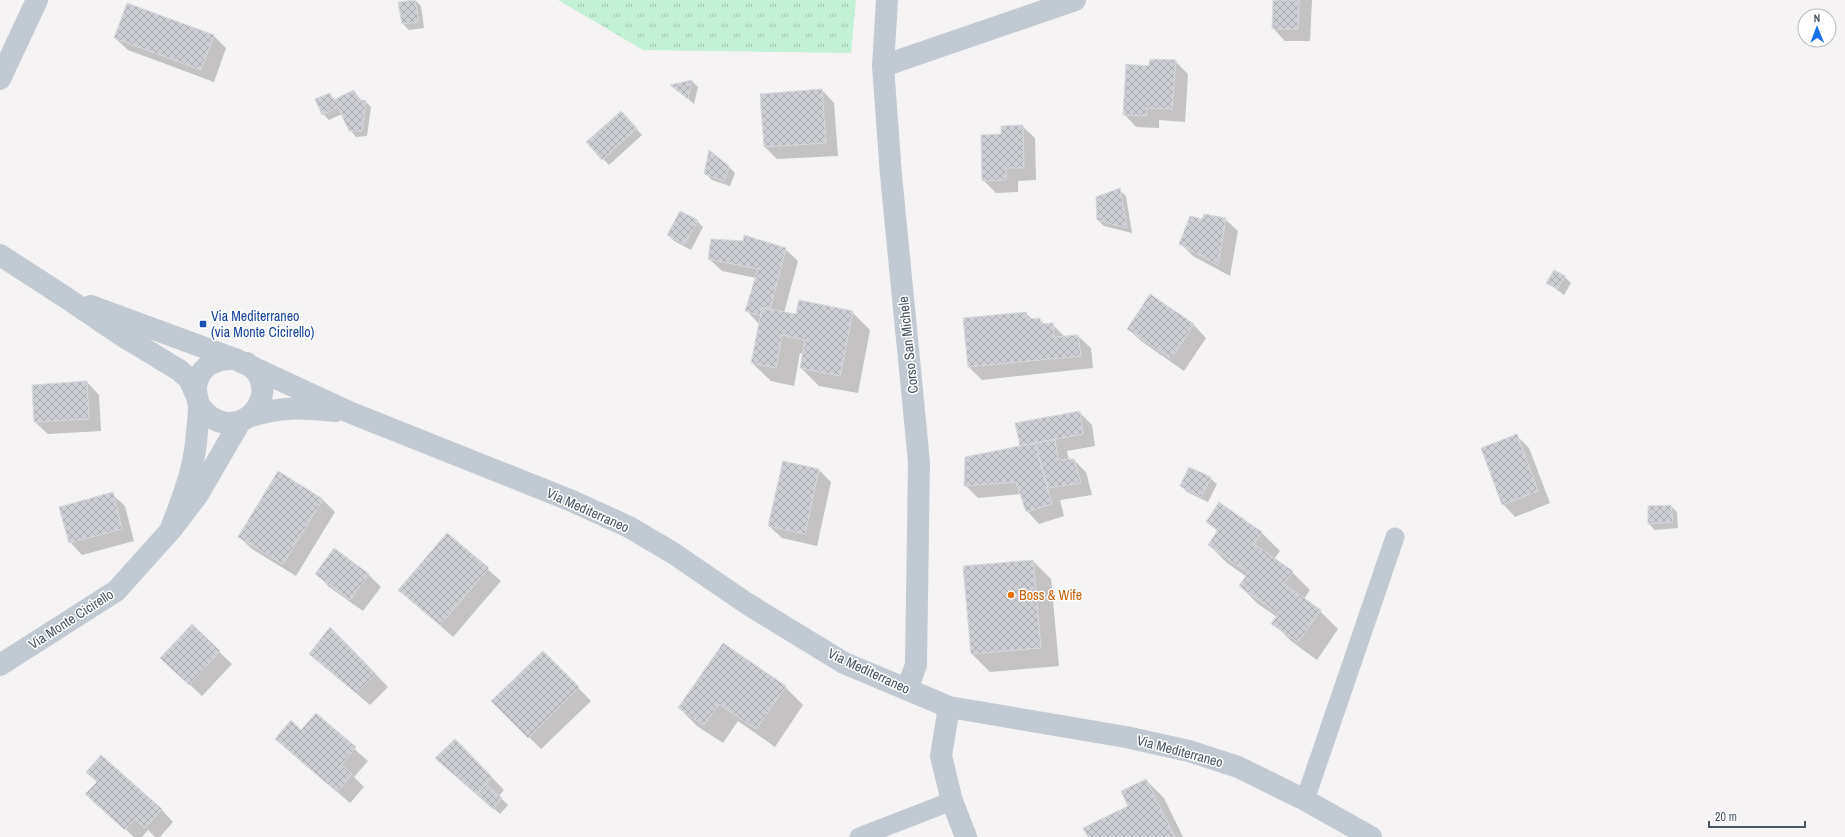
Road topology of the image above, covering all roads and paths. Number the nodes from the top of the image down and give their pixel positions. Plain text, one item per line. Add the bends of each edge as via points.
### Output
1 (37, 0) edge
2 (887, 0) edge
3 (1075, 0) edge
4 (883, 66) junction
5 (0, 79) edge
6 (0, 255) edge
7 (65, 297) junction
8 (241, 361) junction
9 (197, 400) junction
10 (349, 412) junction
11 (246, 419) junction
12 (170, 531) junction
13 (1395, 538) dead end
14 (0, 665) edge
15 (907, 689) junction
16 (949, 707) junction
17 (1305, 800) junction
18 (952, 801) junction
19 (859, 837) edge
20 (966, 837) edge
21 (1371, 837) edge

1 - 5 street
2 - 4 street, Corso San Michele
3 - 4 street
4 - 15 street, Corso San Michele via 919,462 916,665
6 - 7 street
7 - 8 street
7 - 9 street via 179,370 188,379
8 - 9 street via 223,358 212,362 202,371 197,382
8 - 10 street
8 - 11 street via 256,371 261,382 262,395 258,406
9 - 11 street via 206,415 216,422 228,424
9 - 12 street via 195,461
10 - 11 street via 298,408 272,410
10 - 15 street, Via Mediterraneo via 572,500 629,527 673,553 746,603 844,662
11 - 12 street, Via Monte Cicirello via 197,496
12 - 14 street, Via Monte Cicirello via 116,591
13 - 17 lane
15 - 16 street, Via Mediterraneo
16 - 17 street, Via Mediterraneo via 1126,737 1190,751 1238,767
16 - 18 street via 941,756
17 - 21 street, Via Mediterraneo
18 - 19 lane
18 - 20 street

